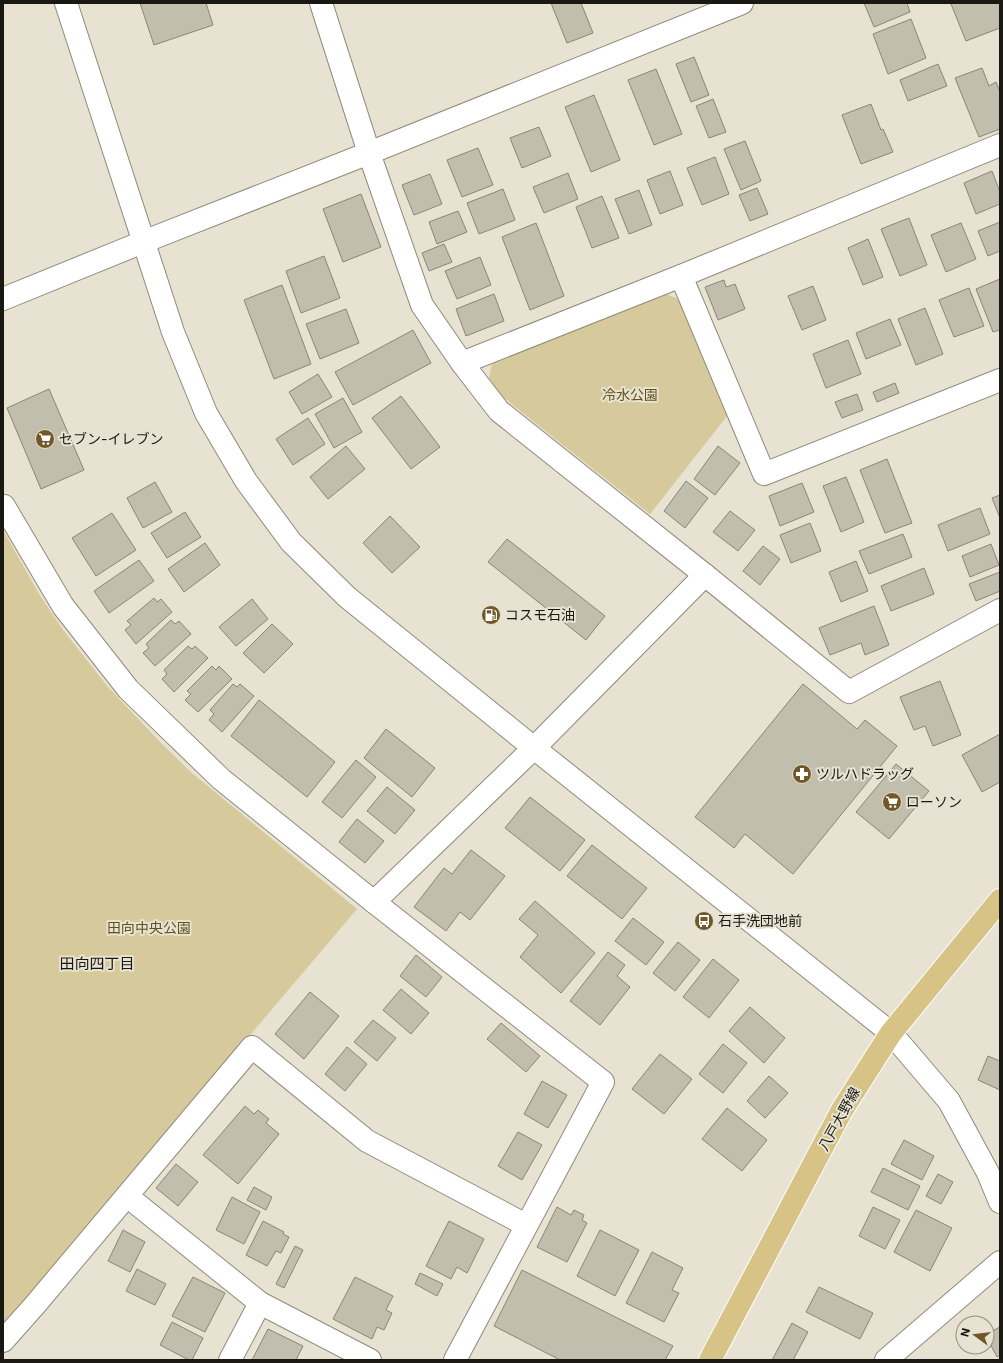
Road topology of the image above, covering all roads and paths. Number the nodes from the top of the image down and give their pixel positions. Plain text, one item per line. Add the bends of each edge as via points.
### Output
1 (66, 3) edge
2 (321, 3) edge
3 (742, 3) edge
4 (1000, 145) edge
5 (368, 153) junction
6 (143, 242) junction
7 (681, 276) junction
8 (3, 299) edge
9 (462, 363) junction
10 (1000, 380) edge
11 (3, 506) edge
12 (705, 575) junction
13 (1000, 610) edge
14 (534, 748) junction
15 (1000, 900) edge
16 (374, 902) junction
17 (891, 1033) junction
18 (128, 1196) junction
19 (1000, 1202) edge
20 (526, 1225) junction
21 (1000, 1262) edge
22 (260, 1303) junction
23 (3, 1341) edge
24 (230, 1360) edge
25 (370, 1360) edge
26 (455, 1360) edge
27 (710, 1360) edge
28 (886, 1360) edge

1 - 6 street
2 - 5 street
3 - 5 street
4 - 7 street
5 - 6 street
5 - 9 street via 422,305
6 - 8 street
6 - 14 street via 173,332 206,413 246,481 291,542 347,597
7 - 9 street
7 - 10 street via 764,474
9 - 12 street via 499,411
11 - 16 street via 63,606 128,689 221,779
12 - 13 street via 850,692
12 - 14 street
14 - 16 street
14 - 17 street
15 - 17 main road, 八戸大野線
16 - 20 street via 603,1082
17 - 19 street via 949,1101 988,1172
17 - 27 main road, 八戸大野線 via 842,1110
18 - 20 street via 252,1047 367,1141
18 - 22 street
18 - 23 street
20 - 26 street
21 - 28 street
22 - 24 street
22 - 25 street

